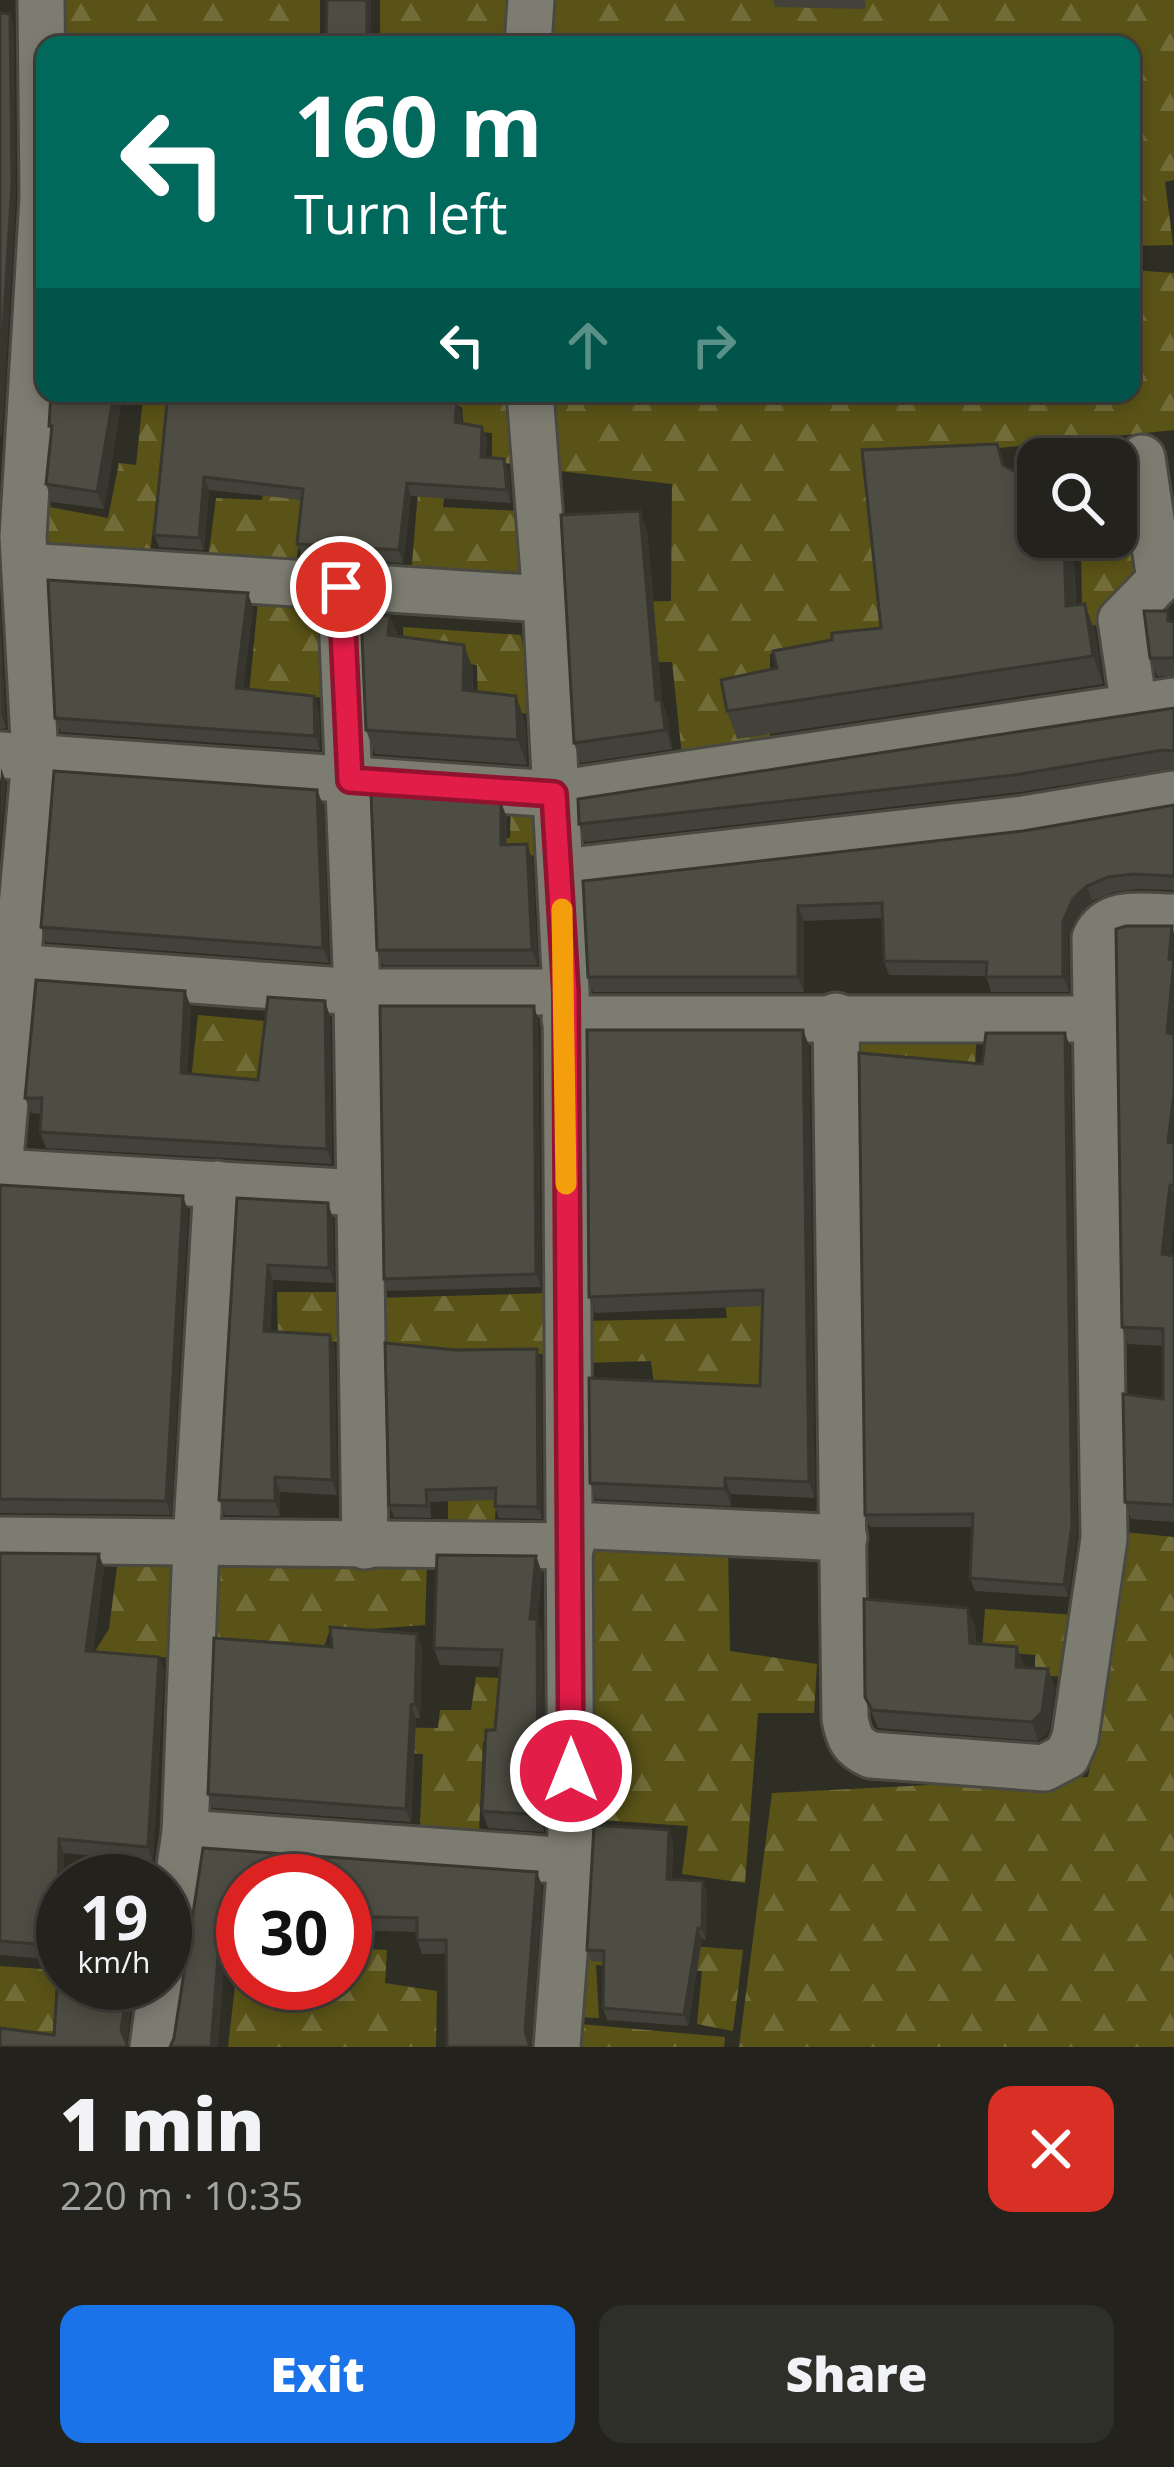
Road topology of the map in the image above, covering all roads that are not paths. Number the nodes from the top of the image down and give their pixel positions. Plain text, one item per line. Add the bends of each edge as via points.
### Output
1 (40, 0) edge
2 (531, 0) edge
3 (41, 36) edge
4 (529, 36) edge
5 (36, 243) edge
6 (18, 346) edge
7 (531, 402) edge
8 (1144, 458) edge
9 (16, 547) edge
10 (341, 587) junction
11 (546, 599) junction
12 (1154, 704) edge
13 (18, 756) edge
14 (350, 780) junction
15 (554, 794) junction
16 (1174, 794) edge
17 (561, 872) junction
18 (1174, 917) edge
19 (8, 967) edge
20 (357, 992) junction
21 (566, 1005) junction
22 (836, 1016) junction
23 (1096, 1019) junction
24 (0, 1160) edge
25 (0, 1172) edge
26 (217, 1184) junction
27 (360, 1193) junction
28 (571, 1536) junction
29 (844, 1538) junction
30 (0, 1540) edge
31 (196, 1544) junction
32 (365, 1546) junction
33 (185, 1833) junction
34 (182, 1854) edge
35 (571, 1861) junction
36 (158, 2010) edge
37 (153, 2047) edge
38 (557, 2047) edge

1 - 3 street
2 - 4 street
5 - 6 street
6 - 9 street
7 - 11 street
8 - 12 street via 1160,580 1121,620
9 - 10 street
9 - 13 street
10 - 11 street
10 - 14 street
11 - 15 street
12 - 15 street
13 - 14 street
13 - 19 street
14 - 15 street
14 - 20 street
15 - 17 street
16 - 17 street
17 - 21 street
18 - 23 street via 1113,917 1101,925
19 - 20 street
19 - 24 street
20 - 21 street
20 - 27 street
21 - 22 street
21 - 28 street
22 - 23 street
22 - 29 street
23 - 29 street via 1104,1539 1083,1698 1067,1756 1044,1768 857,1749 845,1719
25 - 26 street
26 - 27 street
26 - 31 street
27 - 32 street
28 - 29 street
28 - 32 street
28 - 35 street
30 - 31 street
31 - 32 street
31 - 33 street
33 - 34 street
33 - 35 street
35 - 38 street
36 - 37 street

